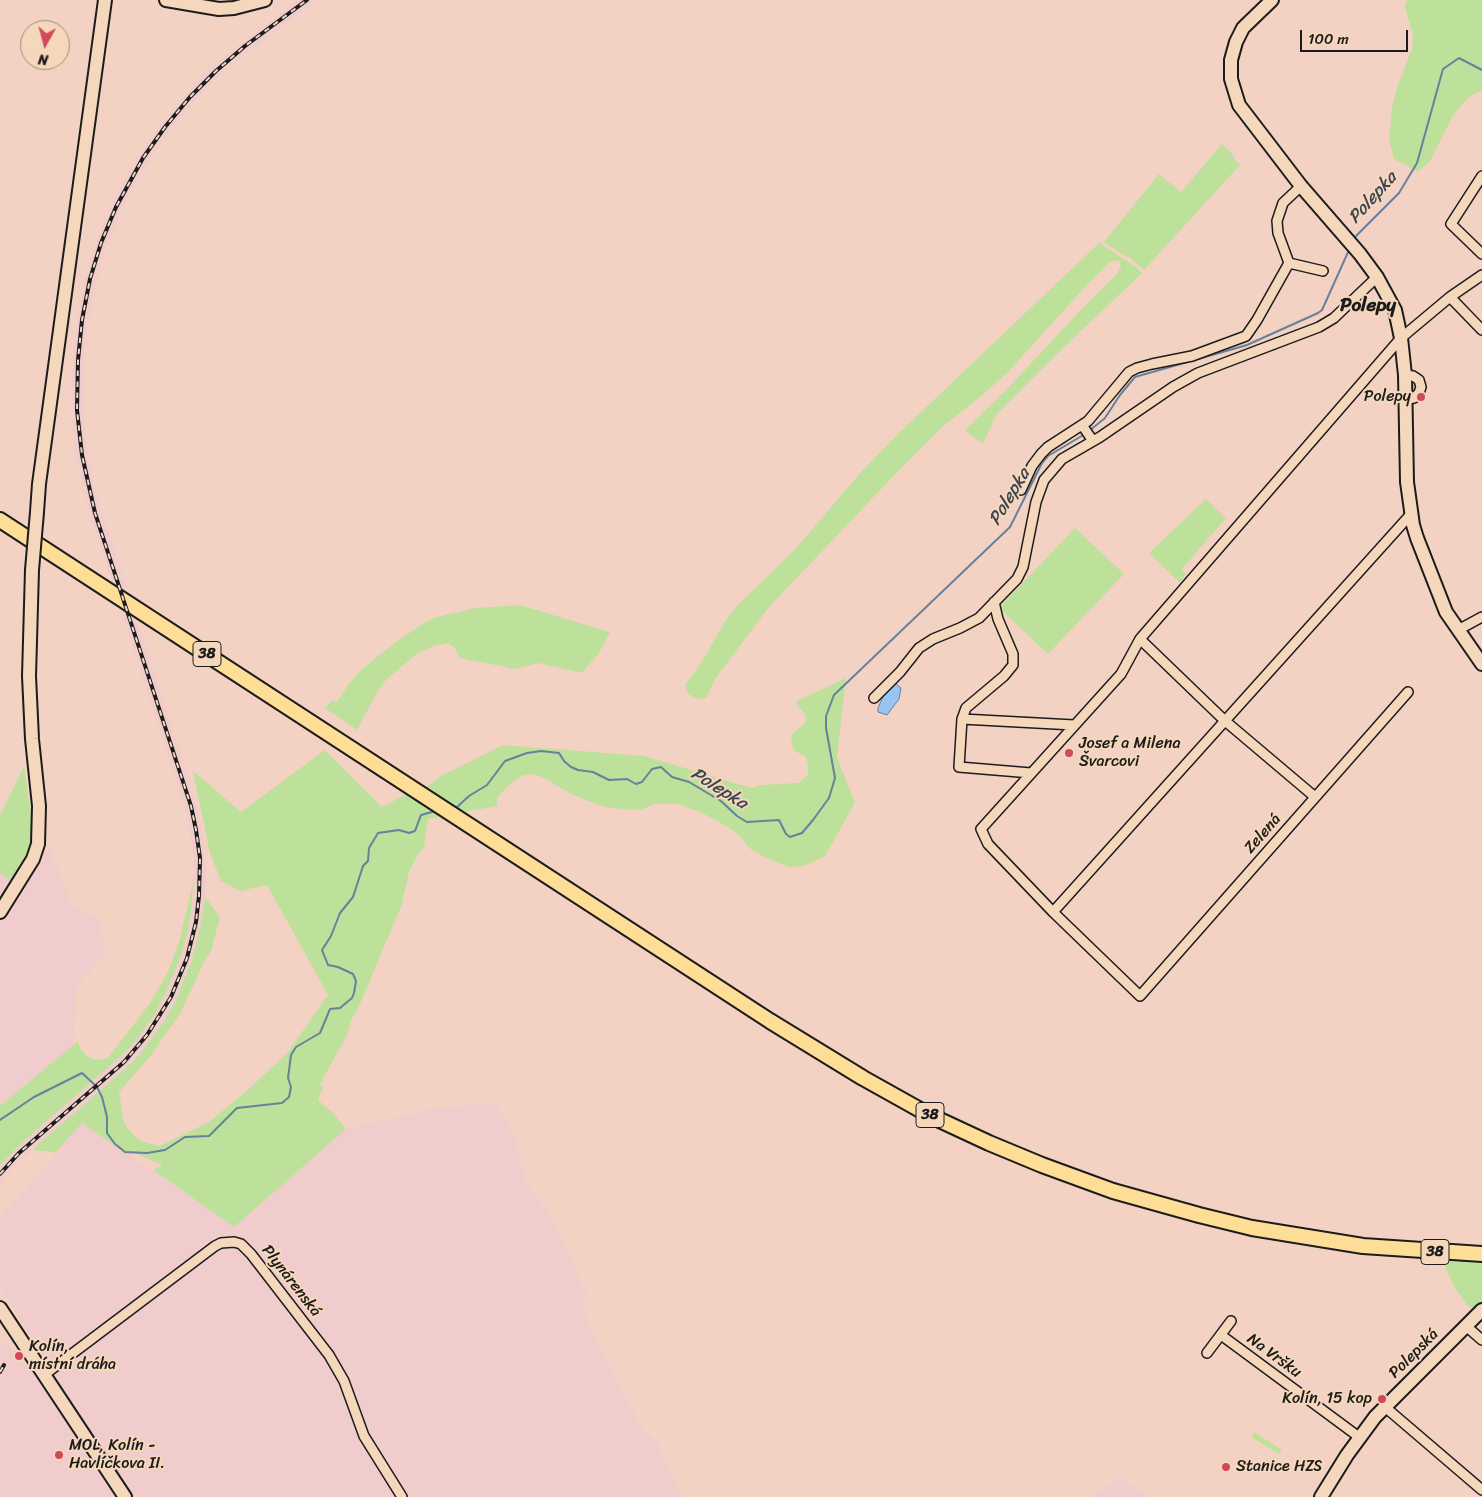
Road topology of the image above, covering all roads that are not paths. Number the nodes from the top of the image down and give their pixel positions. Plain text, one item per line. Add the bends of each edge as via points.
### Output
1 (105, 0) edge
2 (166, 0) edge
3 (265, 0) edge
4 (1272, 0) edge
5 (1482, 176) edge
6 (1301, 186) junction
7 (1482, 254) edge
8 (1289, 263) junction
9 (1323, 271) dead end
10 (1482, 275) edge
11 (1377, 277) junction
12 (1450, 297) junction
13 (1482, 330) edge
14 (1401, 338) junction
15 (1088, 433) junction
16 (1021, 490) dead end
17 (1411, 514) junction
18 (0, 520) edge
19 (994, 602) junction
20 (1482, 617) edge
21 (1458, 630) junction
22 (1140, 639) junction
23 (1482, 664) edge
24 (1408, 692) dead end
25 (874, 698) dead end
26 (962, 719) junction
27 (1224, 720) junction
28 (1074, 725) junction
29 (1031, 773) junction
30 (1315, 797) junction
31 (0, 912) edge
32 (1052, 912) junction
33 (1482, 1254) edge
34 (0, 1308) edge
35 (1482, 1310) edge
36 (1231, 1320) dead end
37 (1466, 1326) junction
38 (1221, 1335) junction
39 (1482, 1340) edge
40 (1207, 1353) dead end
41 (44, 1375) junction
42 (1385, 1407) junction
43 (1359, 1437) junction
44 (1482, 1490) edge
45 (125, 1497) edge
46 (402, 1497) edge
47 (1321, 1497) edge

1 - 31 street, bridge via 38,484 29,676 39,806 38,844 33,859
2 - 3 street via 219,9
4 - 6 street via 1244,28 1236,42 1231,60 1231,79 1240,106
5 - 7 street via 1451,224
6 - 8 street via 1283,203 1277,225
6 - 11 street
8 - 9 street
8 - 15 street via 1246,336 1192,356 1132,370 1099,409
10 - 12 street
11 - 14 street via 1395,310
11 - 15 street via 1334,318 1319,327 1198,373
12 - 13 street
12 - 14 street
14 - 17 street
14 - 22 street
15 - 16 street via 1048,447 1032,466
15 - 19 street via 1044,480 1031,522 1023,567 1017,579
17 - 21 street via 1446,612
17 - 27 street
18 - 33 main road, 38 via 770,1021 931,1116 1027,1160 1199,1216 1372,1247
19 - 25 street via 979,618 919,648
19 - 26 street via 1014,665 966,708
20 - 21 street
21 - 23 street
22 - 27 street
22 - 28 street via 1121,674
24 - 30 street, Zelená
26 - 28 street
26 - 29 street via 959,767
27 - 30 street
27 - 32 street
28 - 29 street
29 - 32 street via 981,829 988,844
30 - 32 street, Zelená via 1140,996
34 - 41 street
35 - 37 street, Polepská
36 - 38 street
37 - 39 street
37 - 42 street, Polepská
38 - 40 street
38 - 43 street, Na Vršku
41 - 45 street
41 - 46 street, Plynárenská via 215,1246 221,1243 241,1244 330,1355 344,1381 364,1436
42 - 43 street, Polepská
42 - 44 street
43 - 47 street, Polepská

